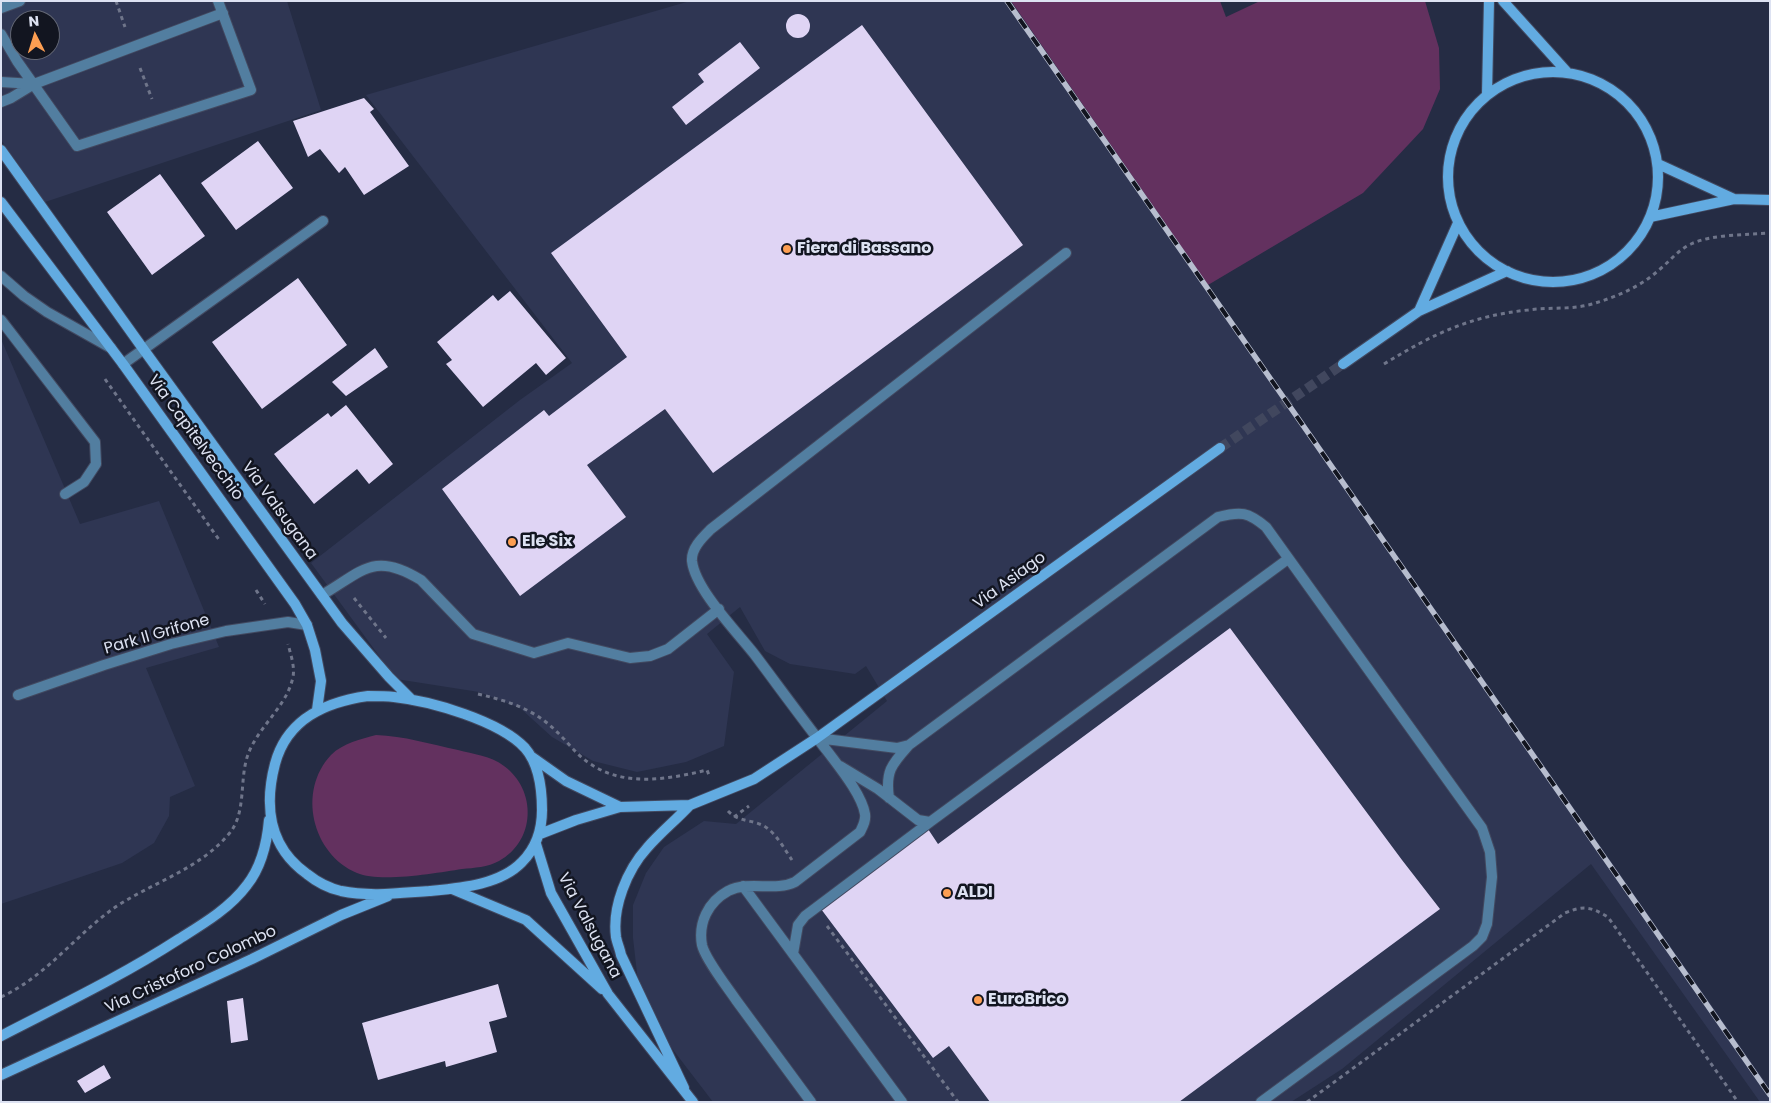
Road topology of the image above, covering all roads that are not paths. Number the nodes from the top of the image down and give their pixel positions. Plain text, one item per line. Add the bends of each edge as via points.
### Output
1 (20, 1) edge
2 (218, 1) edge
3 (1489, 1) edge
4 (1503, 1) edge
5 (1, 8) edge
6 (223, 13) junction
7 (1, 34) edge
8 (1568, 72) junction
9 (1, 82) edge
10 (34, 84) junction
11 (1487, 94) junction
12 (1, 102) edge
13 (1, 150) edge
14 (1658, 164) junction
15 (1734, 199) junction
16 (1770, 200) edge
17 (1, 202) edge
18 (1650, 218) junction
19 (324, 221) dead end
20 (1458, 223) junction
21 (1066, 253) dead end
22 (1507, 271) junction
23 (1, 276) edge
24 (1419, 310) junction
25 (1, 320) edge
26 (111, 348) junction
27 (144, 350) junction
28 (123, 364) junction
29 (1343, 364) tunnel mouth
30 (1220, 448) tunnel mouth
31 (65, 494) dead end
32 (1288, 559) junction
33 (322, 595) junction
34 (719, 609) junction
35 (308, 625) junction
36 (18, 695) dead end
37 (412, 700) junction
38 (318, 710) junction
39 (817, 738) junction
40 (909, 745) junction
41 (531, 756) junction
42 (838, 764) junction
43 (889, 798) junction
44 (690, 805) junction
45 (620, 807) junction
46 (270, 809) junction
47 (930, 822) junction
48 (538, 839) junction
49 (743, 886) junction
50 (452, 889) junction
51 (394, 894) junction
52 (793, 954) junction
53 (608, 994) junction
54 (1, 1036) edge
55 (1, 1075) edge
56 (684, 1088) junction
57 (694, 1102) edge
58 (811, 1102) edge
59 (902, 1102) edge
60 (1261, 1102) edge

1 - 5 lane
2 - 6 lane
3 - 11 main road
4 - 8 main road
6 - 10 lane
6 - 10 lane via 251,90 77,146
7 - 10 lane
8 - 11 main road via 1539,72 1511,80
8 - 14 main road via 1601,82 1628,103 1648,131
9 - 10 lane
10 - 12 lane
11 - 20 main road via 1463,121 1450,154 1448,190
13 - 27 main road, Via Valsugana
14 - 15 main road
14 - 18 main road via 1658,191
15 - 16 main road
15 - 18 main road
17 - 26 main road, Via Capitelvecchio
18 - 22 main road via 1632,246 1606,268 1574,280 1540,281
19 - 27 lane
20 - 22 main road via 1488,260
20 - 24 main road
21 - 34 lane via 698,542 692,558 699,582
22 - 24 main road
23 - 26 lane via 47,312
24 - 29 main road
25 - 31 lane via 95,442 96,464 84,482
26 - 28 main road, Via Capitelvecchio
27 - 28 lane
27 - 33 main road, Via Valsugana
28 - 35 main road, Via Capitelvecchio
30 - 39 main road, Via Asiago
32 - 40 lane via 1266,527 1253,516 1230,514 1218,517
32 - 47 lane
32 - 60 lane via 1482,828 1490,852 1492,876 1487,924 1482,937 1473,946
33 - 34 lane via 370,566 391,566 421,580 473,634 534,653 568,643 630,658 650,656 668,649
33 - 37 main road, Via Valsugana via 383,671
34 - 39 lane
35 - 36 lane, Park Il Grifone via 288,622 226,631 171,644
35 - 38 main road, Via Capitelvecchio via 321,681
37 - 38 main road via 368,696 343,700
37 - 41 main road, Via Valsugana via 485,722 506,732
38 - 46 main road via 300,722 285,740 270,785
39 - 40 lane via 897,748
39 - 42 lane
39 - 44 main road, Via Asiago via 754,779
40 - 43 lane via 889,772
41 - 45 main road via 566,781
41 - 48 main road, Via Valsugana via 538,771 542,796
42 - 43 lane
42 - 49 lane via 866,816 860,832 795,882 786,886
43 - 47 lane via 918,820
44 - 45 main road
44 - 56 main road via 634,864 616,914 616,936 621,955
45 - 48 main road via 576,820
46 - 51 main road via 276,838 284,853 299,869 318,882 340,890
46 - 54 main road, Via Cristoforo Colombo via 267,842 261,860 248,884 231,902 163,950
47 - 52 lane via 804,916 798,925
48 - 50 main road via 522,862 504,876
48 - 53 main road, Via Valsugana via 551,893
49 - 52 lane
49 - 58 lane via 712,903 701,929 702,947 718,975
50 - 51 main road
50 - 53 main road via 526,920
51 - 55 main road, Via Cristoforo Colombo via 340,915
52 - 59 lane
53 - 56 main road
56 - 57 main road

